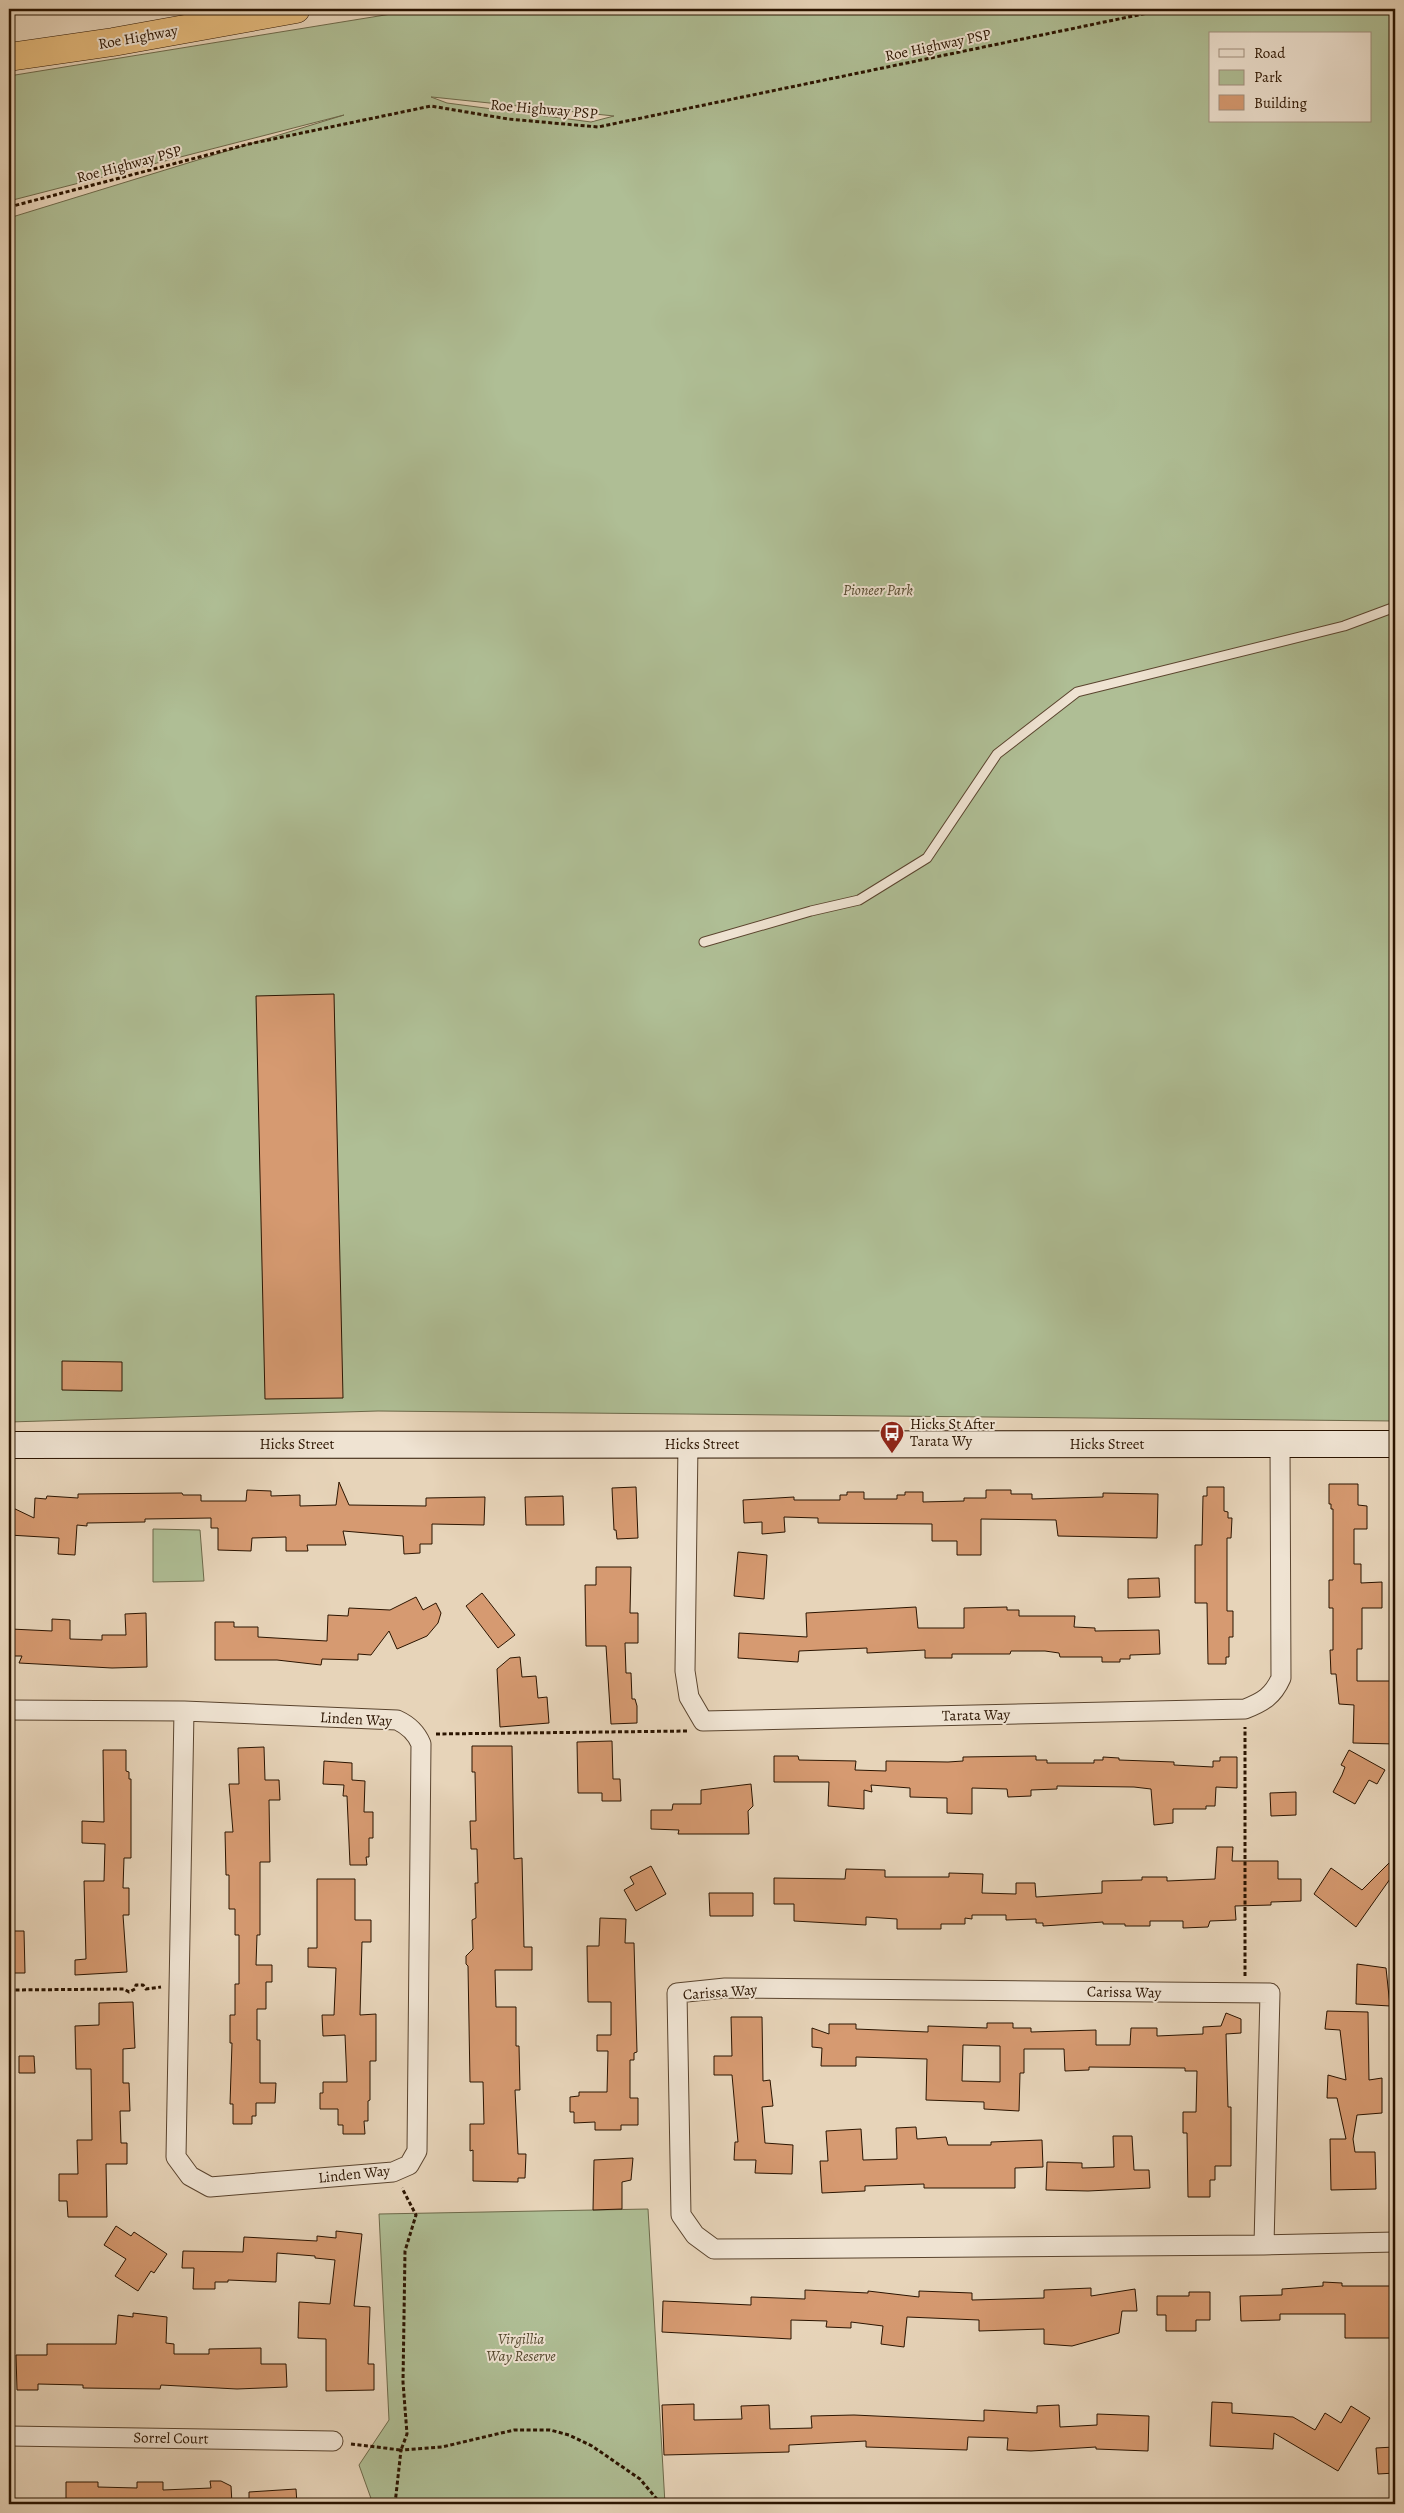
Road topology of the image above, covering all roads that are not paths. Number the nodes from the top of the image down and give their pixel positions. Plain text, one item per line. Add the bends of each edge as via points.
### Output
1 (296, 9) edge
2 (9, 57) edge
3 (1395, 607) edge
4 (704, 942) dead end
5 (1280, 1443) junction
6 (9, 1444) edge
7 (688, 1444) junction
8 (1395, 1444) edge
9 (9, 1710) edge
10 (184, 1711) junction
11 (1395, 2242) edge
12 (1264, 2245) junction
13 (9, 2436) edge
14 (334, 2441) road end

1 - 2 highway, Roe Highway
3 - 4 lane via 1344,626 1077,692 998,754 927,858 859,900
5 - 7 street, Hicks Street
5 - 7 street, Tarata Way via 1281,1678 1269,1697 1245,1709 703,1721 689,1697 685,1671
5 - 8 street, Hicks Street
6 - 7 street, Hicks Street
9 - 10 street, Linden Way
10 - 10 street, Linden Way via 397,1720 408,1726 421,1744 417,2151 408,2165 393,2172 210,2187 190,2176 176,2157
11 - 12 street, Carissa Way
12 - 12 street, Carissa Way via 714,2248 695,2235 681,2215 677,1993 726,1988 1270,1993
13 - 14 street, Sorrel Court

